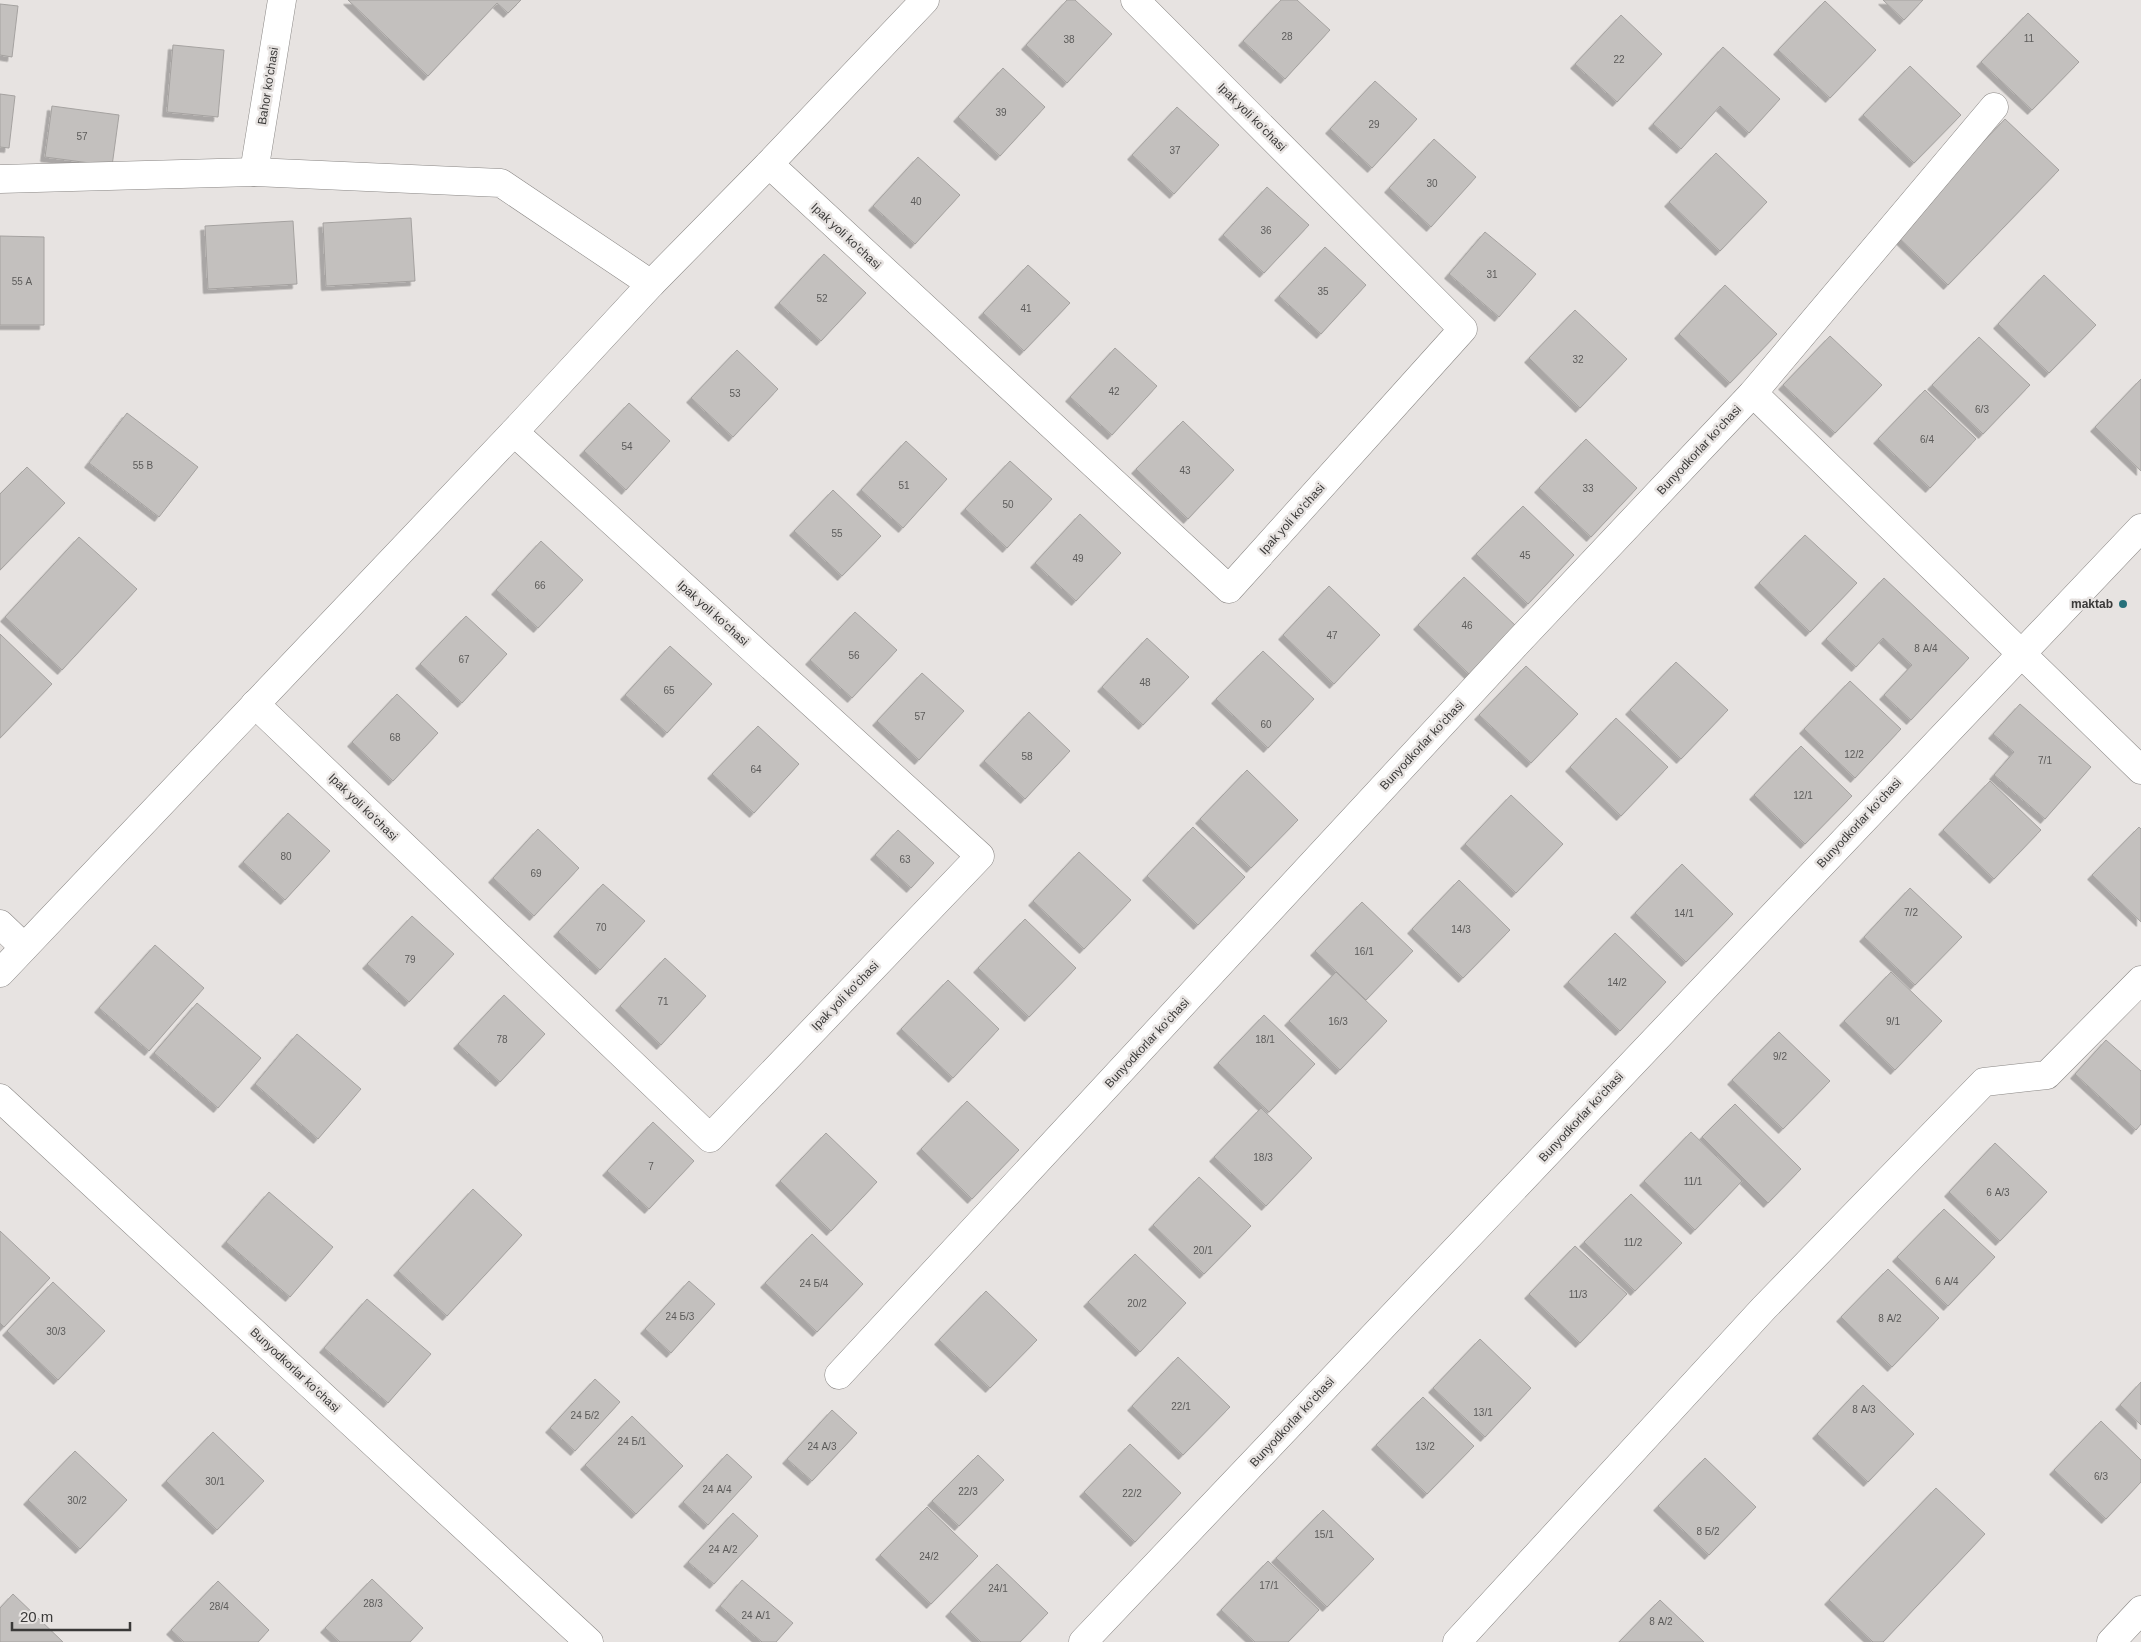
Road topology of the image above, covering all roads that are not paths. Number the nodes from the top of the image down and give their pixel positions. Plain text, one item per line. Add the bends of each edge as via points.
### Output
1 (282, 0) edge
2 (925, 0) edge
3 (1134, 0) edge
4 (1994, 107) dead end
5 (769, 164) junction
6 (254, 172) junction
7 (0, 179) edge
8 (651, 284) junction
9 (1753, 394) junction
10 (514, 432) junction
11 (2141, 528) edge
12 (2020, 652) junction
13 (255, 704) junction
14 (2141, 770) edge
15 (0, 924) edge
16 (24, 947) junction
17 (0, 973) edge
18 (2141, 980) edge
19 (0, 1098) edge
20 (839, 1375) dead end
21 (2141, 1610) edge
22 (589, 1642) edge
23 (1083, 1642) edge
24 (1456, 1642) edge
25 (2110, 1642) edge

1 - 6 street, Bahor ko'chasi
2 - 5 street
3 - 5 street, Ipak yoli ko'chasi via 1464,329 1229,589
4 - 9 street, Bunyodkorlar ko'chasi
5 - 8 street
6 - 7 street
6 - 8 street via 501,183
8 - 10 street
9 - 12 street
9 - 20 street, Bunyodkorlar ko'chasi via 1496,666
10 - 13 street
10 - 13 street, Ipak yoli ko'chasi via 980,856 710,1138
11 - 12 street, Bunyodkorlar ko'chasi
12 - 14 street
12 - 23 street, Bunyodkorlar ko'chasi
13 - 16 street
15 - 16 street
16 - 17 street
18 - 24 street via 2047,1075 1984,1082 1764,1308
19 - 22 street, Bunyodkorlar ko'chasi
21 - 25 street

